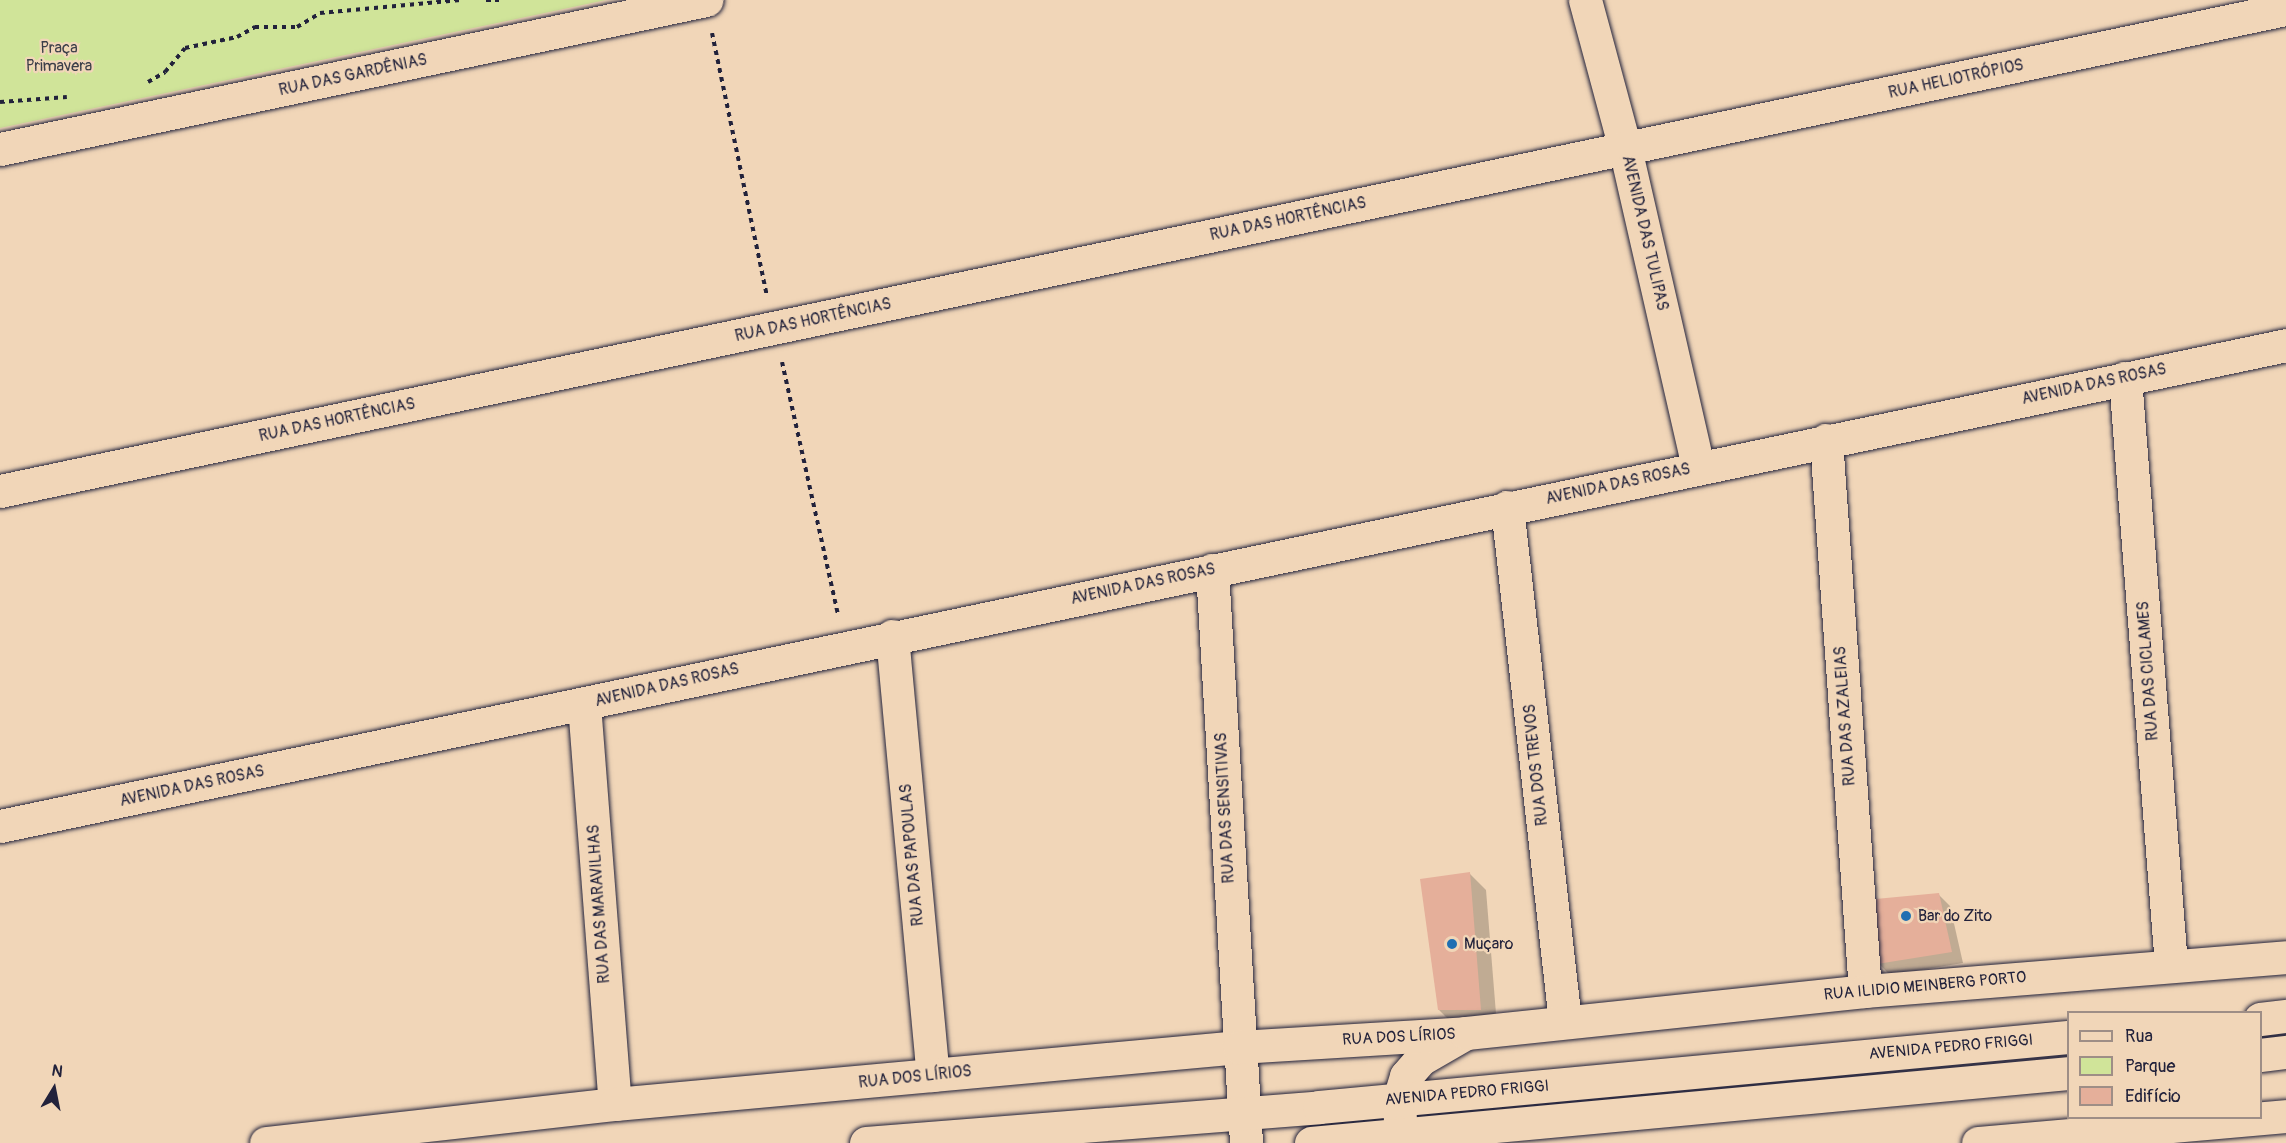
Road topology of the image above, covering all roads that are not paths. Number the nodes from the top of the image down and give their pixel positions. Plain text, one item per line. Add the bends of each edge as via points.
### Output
1 (706, 0) edge
2 (1585, 0) edge
3 (2286, 9) edge
4 (1625, 148) junction
5 (0, 150) edge
6 (2286, 345) edge
7 (2125, 378) junction
8 (1826, 440) junction
9 (1698, 467) junction
10 (0, 491) edge
11 (1507, 507) junction
12 (1212, 570) junction
13 (892, 636) junction
14 (584, 704) junction
15 (0, 826) edge
16 (2286, 957) edge
17 (2171, 965) junction
18 (1865, 991) junction
19 (2286, 1016) edge
20 (2262, 1019) edge
21 (1565, 1022) junction
22 (1466, 1033) junction
23 (2067, 1036) edge
24 (1239, 1047) junction
25 (2286, 1052) edge
26 (2262, 1055) edge
27 (2067, 1073) edge
28 (933, 1075) junction
29 (1399, 1099) junction
30 (615, 1104) junction
31 (2286, 1116) edge
32 (2262, 1118) edge
33 (2256, 1119) edge
34 (1244, 1128) edge
35 (1401, 1139) edge
36 (2058, 1139) edge
37 (266, 1143) edge
38 (866, 1143) edge
39 (1311, 1143) edge
40 (1978, 1143) edge

1 - 5 street, RUA DAS GARDÊNIAS
2 - 4 street, AVENIDA DAS TULIPAS
3 - 4 street, RUA HELIOTRÓPIOS
4 - 9 street, AVENIDA DAS TULIPAS
4 - 10 street, RUA DAS HORTÊNCIAS
6 - 7 street, AVENIDA DAS ROSAS
7 - 8 street, AVENIDA DAS ROSAS
7 - 17 street, RUA DAS CICLAMES
8 - 9 street, AVENIDA DAS ROSAS
8 - 18 street, RUA DAS AZALEIAS
9 - 11 street, AVENIDA DAS ROSAS
11 - 12 street, AVENIDA DAS ROSAS
11 - 21 street, RUA DOS TREVOS
12 - 13 street, AVENIDA DAS ROSAS
12 - 24 street, RUA DAS SENSITIVAS
13 - 14 street, AVENIDA DAS ROSAS
13 - 28 street, RUA DAS PAPOULAS
14 - 15 street, AVENIDA DAS ROSAS
14 - 30 street, RUA DAS MARAVILHAS
16 - 17 street, RUA ILIDIO MEINBERG PORTO
17 - 18 street, RUA ILIDIO MEINBERG PORTO
18 - 21 street, RUA ILIDIO MEINBERG PORTO
19 - 20 street
21 - 22 street, RUA DOS LÍRIOS
22 - 24 street, RUA DOS LÍRIOS
22 - 29 street via 1421,1059 1406,1076
23 - 29 street, AVENIDA PEDRO FRIGGI
24 - 28 street, RUA DOS LÍRIOS
24 - 34 street, RUA DAS SENSITIVAS
25 - 26 street
27 - 35 street
28 - 30 street, RUA DOS LÍRIOS
29 - 34 street, AVENIDA PEDRO FRIGGI
29 - 35 street
30 - 37 street, RUA DOS LÍRIOS
31 - 32 street
33 - 36 street
34 - 38 street, AVENIDA PEDRO FRIGGI
35 - 39 street
36 - 40 street

